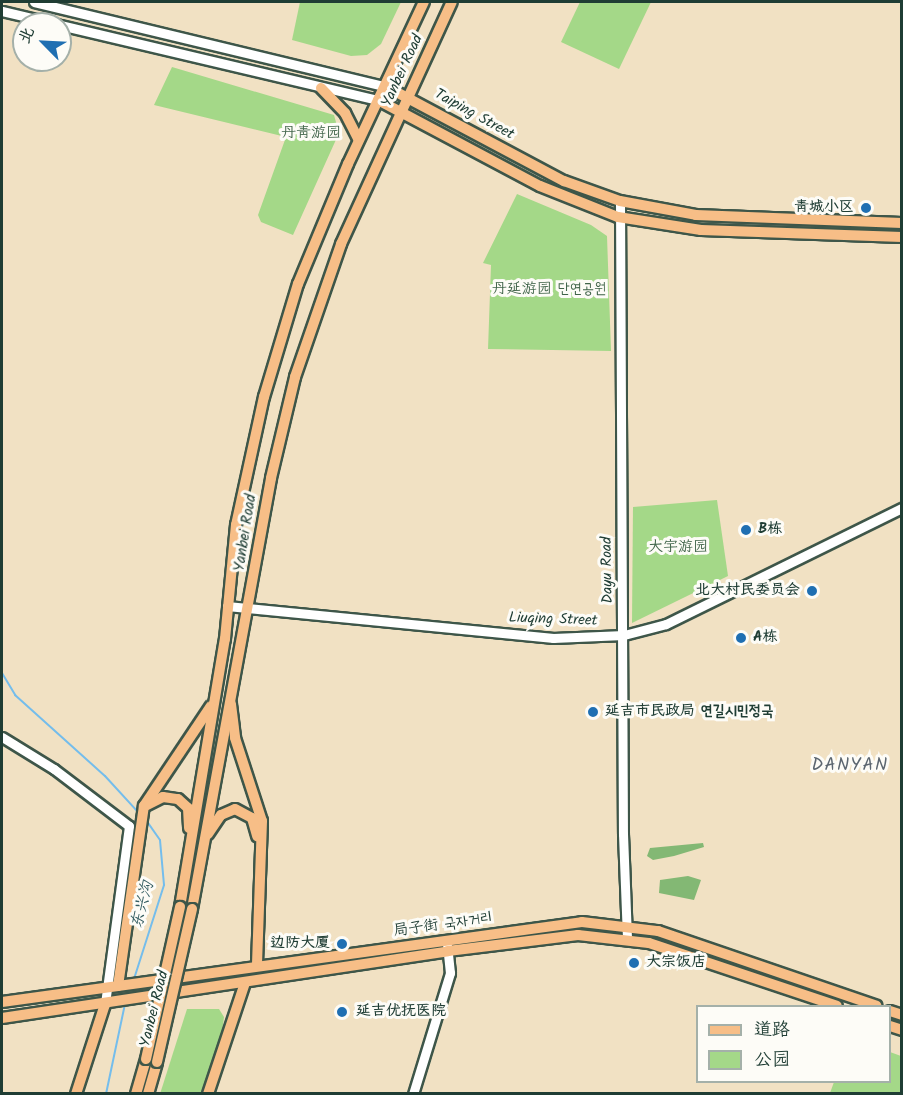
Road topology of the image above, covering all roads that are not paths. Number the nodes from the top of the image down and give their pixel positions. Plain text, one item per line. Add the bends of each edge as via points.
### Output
1 (34, 2) edge
2 (424, 2) edge
3 (452, 2) edge
4 (72, 27) edge
5 (385, 86) junction
6 (321, 88) junction
7 (408, 96) junction
8 (378, 100) junction
9 (400, 112) junction
10 (359, 140) junction
11 (620, 201) junction
12 (618, 217) junction
13 (902, 223) edge
14 (902, 237) edge
15 (902, 508) edge
16 (227, 606) junction
17 (247, 609) junction
18 (624, 635) junction
19 (214, 701) junction
20 (230, 701) junction
21 (2, 737) edge
22 (144, 806) junction
23 (190, 840) junction
24 (203, 842) junction
25 (625, 924) junction
26 (627, 938) junction
27 (447, 945) junction
28 (255, 966) junction
29 (247, 982) junction
30 (116, 987) junction
31 (2, 1002) edge
32 (110, 1004) junction
33 (834, 1005) edge
34 (874, 1005) edge
35 (2, 1018) edge
36 (78, 1094) edge
37 (136, 1094) edge
38 (148, 1094) edge
39 (210, 1094) edge
40 (413, 1094) edge

1 - 5 street, Taiping Street
2 - 5 main road, Yanbei Road
3 - 7 main road, Yanbei Road
4 - 6 street, Taiping Street
5 - 7 main road, Taiping Street
5 - 8 main road, Yanbei Road
6 - 8 street, Taiping Street
6 - 10 main road via 345,113
7 - 9 main road, Yanbei Road
7 - 11 main road, Taiping Street via 564,181
8 - 9 main road, Taiping Street
8 - 10 main road, Yanbei Road
9 - 12 main road, Taiping Street via 552,192
9 - 17 main road, Yanbei Road via 341,244 301,357 275,456
10 - 16 main road, Yanbei Road via 298,284 264,396 236,525
11 - 12 street, Dayu Road
11 - 13 main road, Taiping Street via 696,215
12 - 14 main road, Taiping Street via 701,230
12 - 18 street, Dayu Road
15 - 18 street, Liuqing Street via 666,624
16 - 17 street, Liuqing Street
16 - 19 main road, Yanbei Road
17 - 18 street, Liuqing Street via 554,638
17 - 20 main road, Yanbei Road
18 - 25 street, Dayu Road
19 - 22 main road
19 - 23 main road, Yanbei Road
20 - 24 main road, Yanbei Road
20 - 28 main road via 235,738 262,821
21 - 30 street via 54,769 129,826
22 - 23 main road via 163,797 178,799 188,808
22 - 30 main road
23 - 37 main road, Yanbei Road, bridge via 180,907
24 - 28 main road via 224,813 235,809 246,813 257,831
24 - 38 main road, Yanbei Road, bridge via 192,909
25 - 26 street, Dayu Road
25 - 27 main road, 局子街 국자거리 via 565,923
25 - 34 main road, 局子街 국자거리 via 693,942
26 - 27 main road, 局子街 국자거리 via 578,935
26 - 33 main road, 局子街 국자거리 via 680,951
27 - 28 main road, 局子街 국자거리
27 - 29 main road, 局子街 국자거리
27 - 40 street via 450,974
28 - 30 main road, 局子街 국자거리
29 - 32 main road, 局子街 국자거리
29 - 39 main road
30 - 31 main road, 局子街 국자거리
30 - 32 street
32 - 35 main road, 局子街 국자거리
32 - 36 main road

